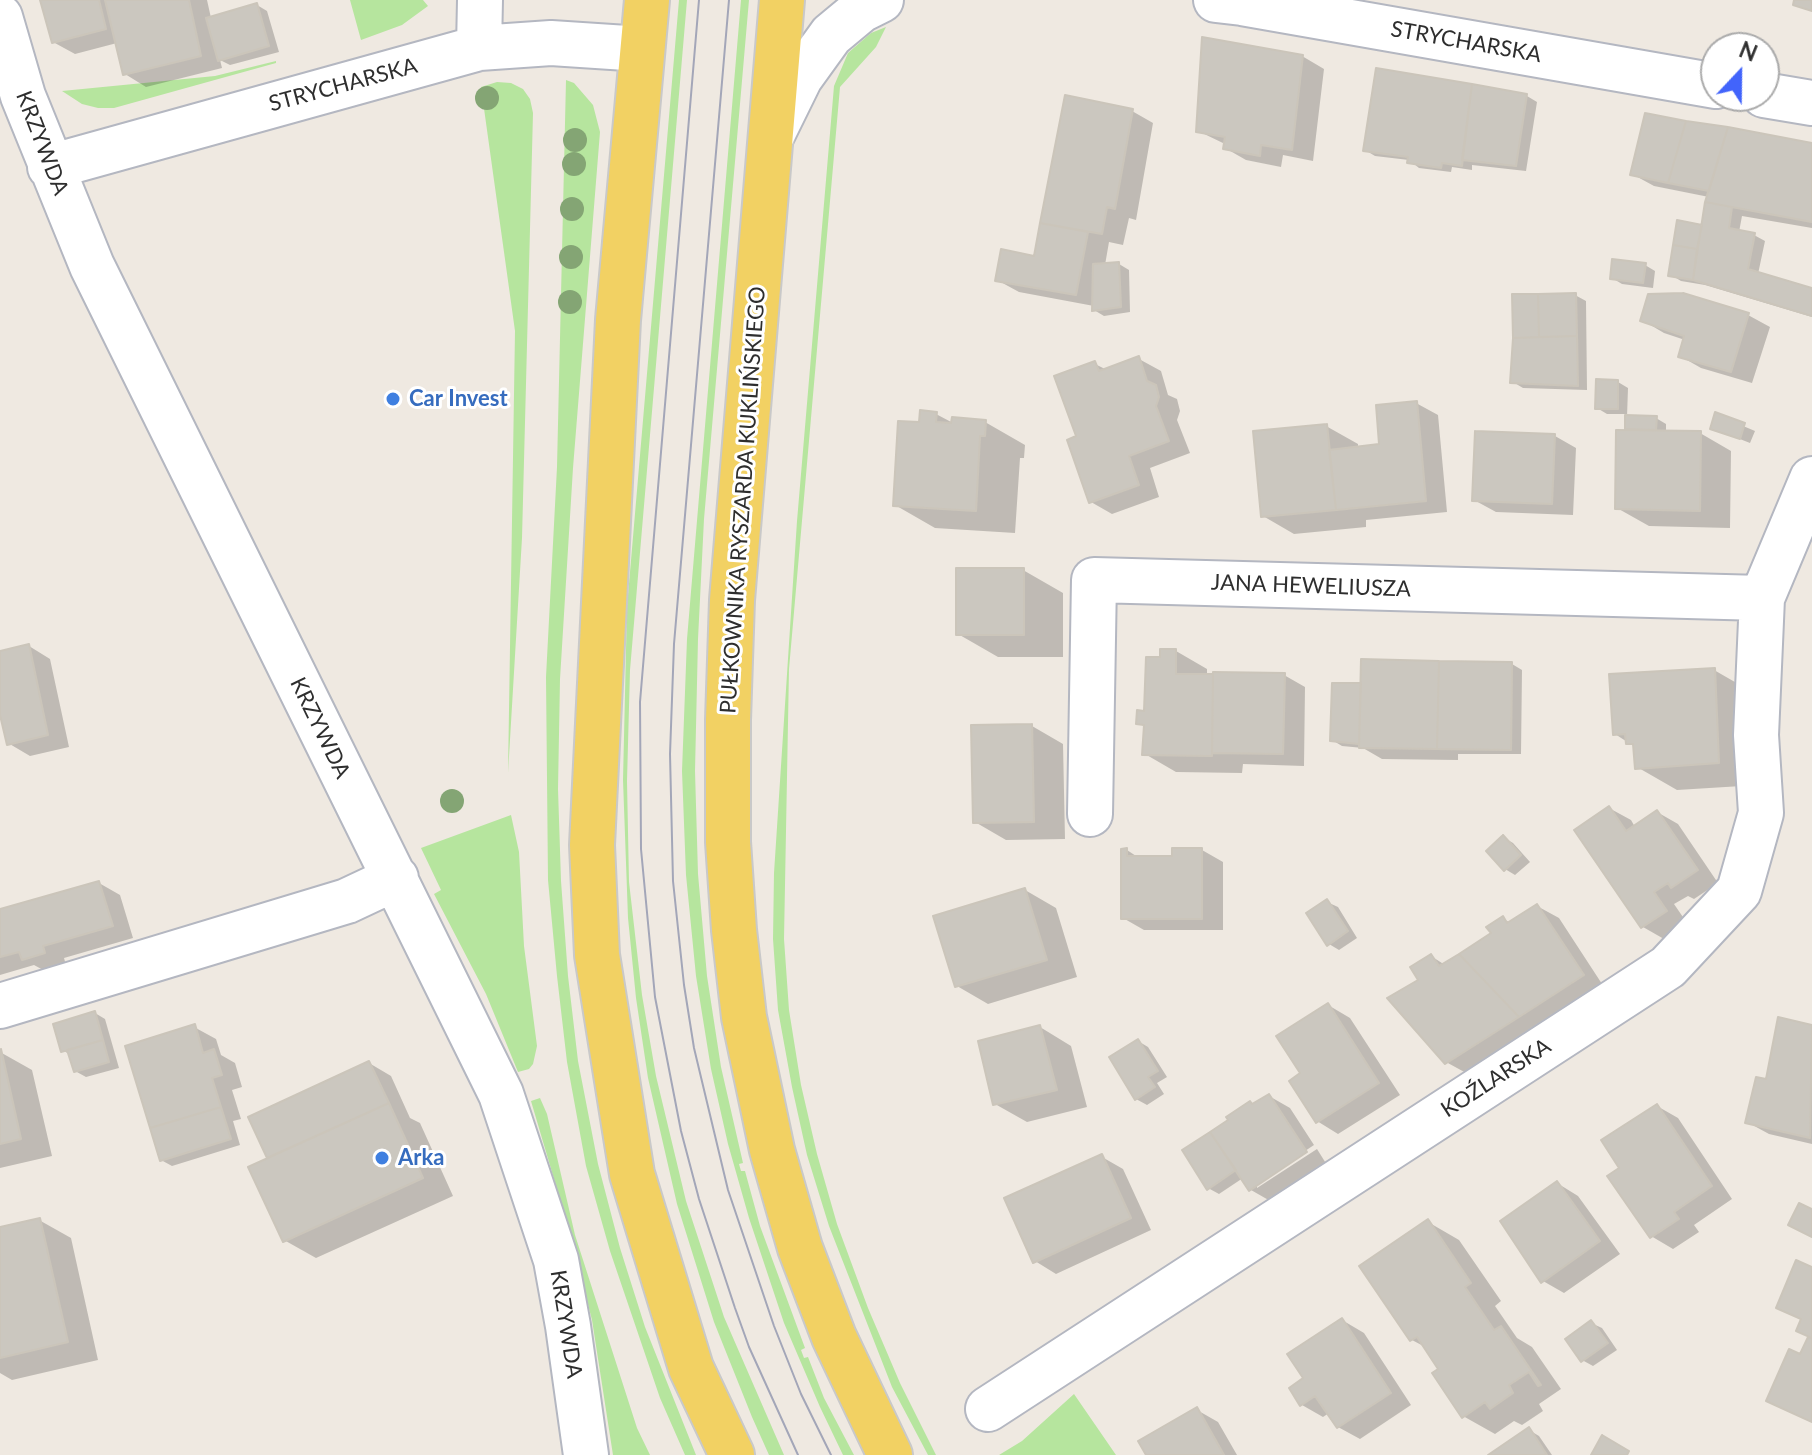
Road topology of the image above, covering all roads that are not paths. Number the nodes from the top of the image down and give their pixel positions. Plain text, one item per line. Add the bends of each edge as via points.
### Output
1 (480, 0) edge
2 (647, 0) edge
3 (782, 0) edge
4 (881, 0) edge
5 (1216, 0) edge
6 (0, 17) edge
7 (479, 48) junction
8 (642, 49) junction
9 (1700, 83) edge
10 (1780, 98) edge
11 (1812, 103) edge
12 (770, 139) junction
13 (50, 167) junction
14 (1812, 479) edge
15 (1762, 598) junction
16 (1090, 814) dead end
17 (396, 878) junction
18 (0, 1006) edge
19 (988, 1409) dead end
20 (586, 1455) edge
21 (732, 1455) edge
22 (890, 1455) edge

1 - 7 street
2 - 8 main road
3 - 12 main road, PUŁKOWNIKA RYSZARDA KUKLIŃSKIEGO
4 - 12 street via 831,35 800,78
5 - 9 street, STRYCHARSKA
6 - 13 street, KRZYWDA
7 - 8 street, STRYCHARSKA via 551,43
7 - 13 street, STRYCHARSKA
8 - 21 main road via 617,336 592,845 597,955 632,1174 691,1368
10 - 11 street
12 - 22 main road, PUŁKOWNIKA RYSZARDA KUKLIŃSKIEGO via 732,600 728,842 734,930 747,1032 800,1248 834,1337
13 - 17 street, KRZYWDA via 92,266
14 - 15 street
15 - 16 street, JANA HEWELIUSZA via 1094,580
15 - 19 street, KOŹLARSKA via 1756,735 1761,813 1739,891 1668,967
17 - 18 street via 347,901
17 - 20 street, KRZYWDA via 501,1094 538,1201 556,1260

